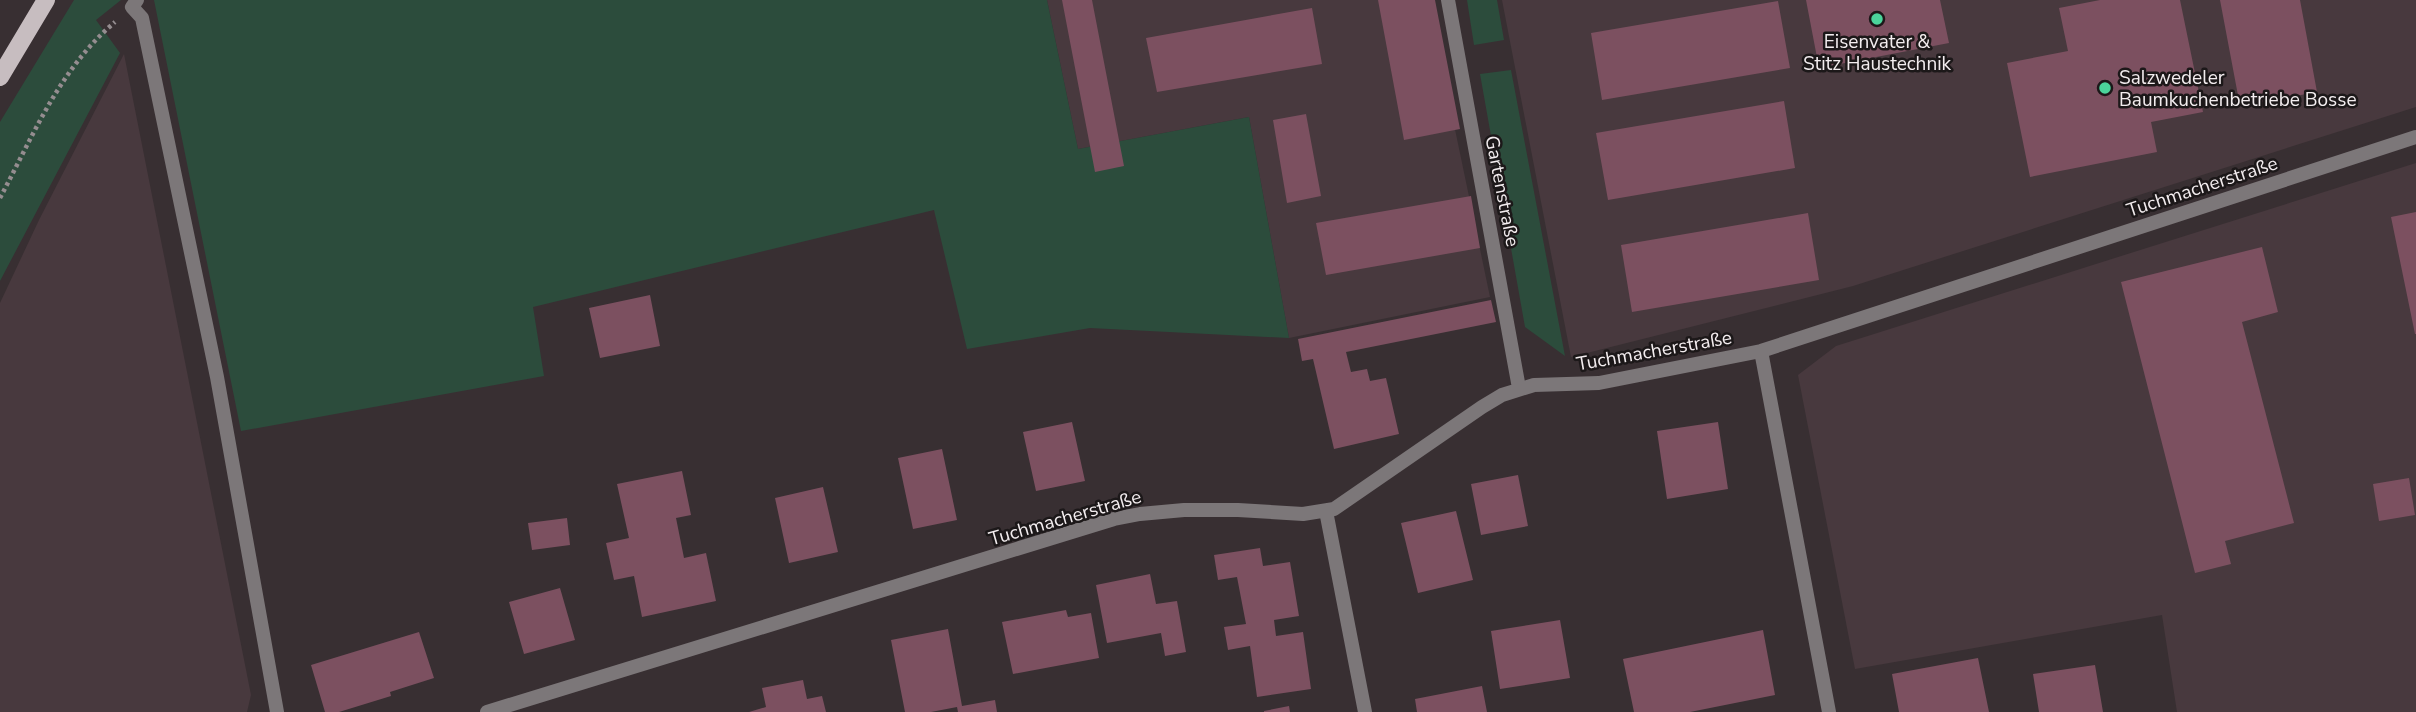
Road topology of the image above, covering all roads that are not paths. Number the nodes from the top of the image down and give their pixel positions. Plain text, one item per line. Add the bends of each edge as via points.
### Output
1 (46, 0) edge
2 (1448, 0) edge
3 (135, 4) edge
4 (0, 77) edge
5 (2416, 138) edge
6 (1761, 351) junction
7 (1520, 388) junction
8 (1326, 512) junction
9 (277, 712) edge
10 (487, 712) edge
11 (1365, 712) edge
12 (1829, 712) edge

1 - 4 main road
2 - 7 street, Gartenstraße
3 - 9 street via 142,18 217,377
5 - 6 street, Tuchmacherstraße
6 - 7 street, Tuchmacherstraße via 1600,383
6 - 12 street, Tuchmacherstraße
7 - 8 street, Tuchmacherstraße via 1482,407
8 - 10 street, Tuchmacherstraße via 1184,510 1114,519
8 - 11 street

